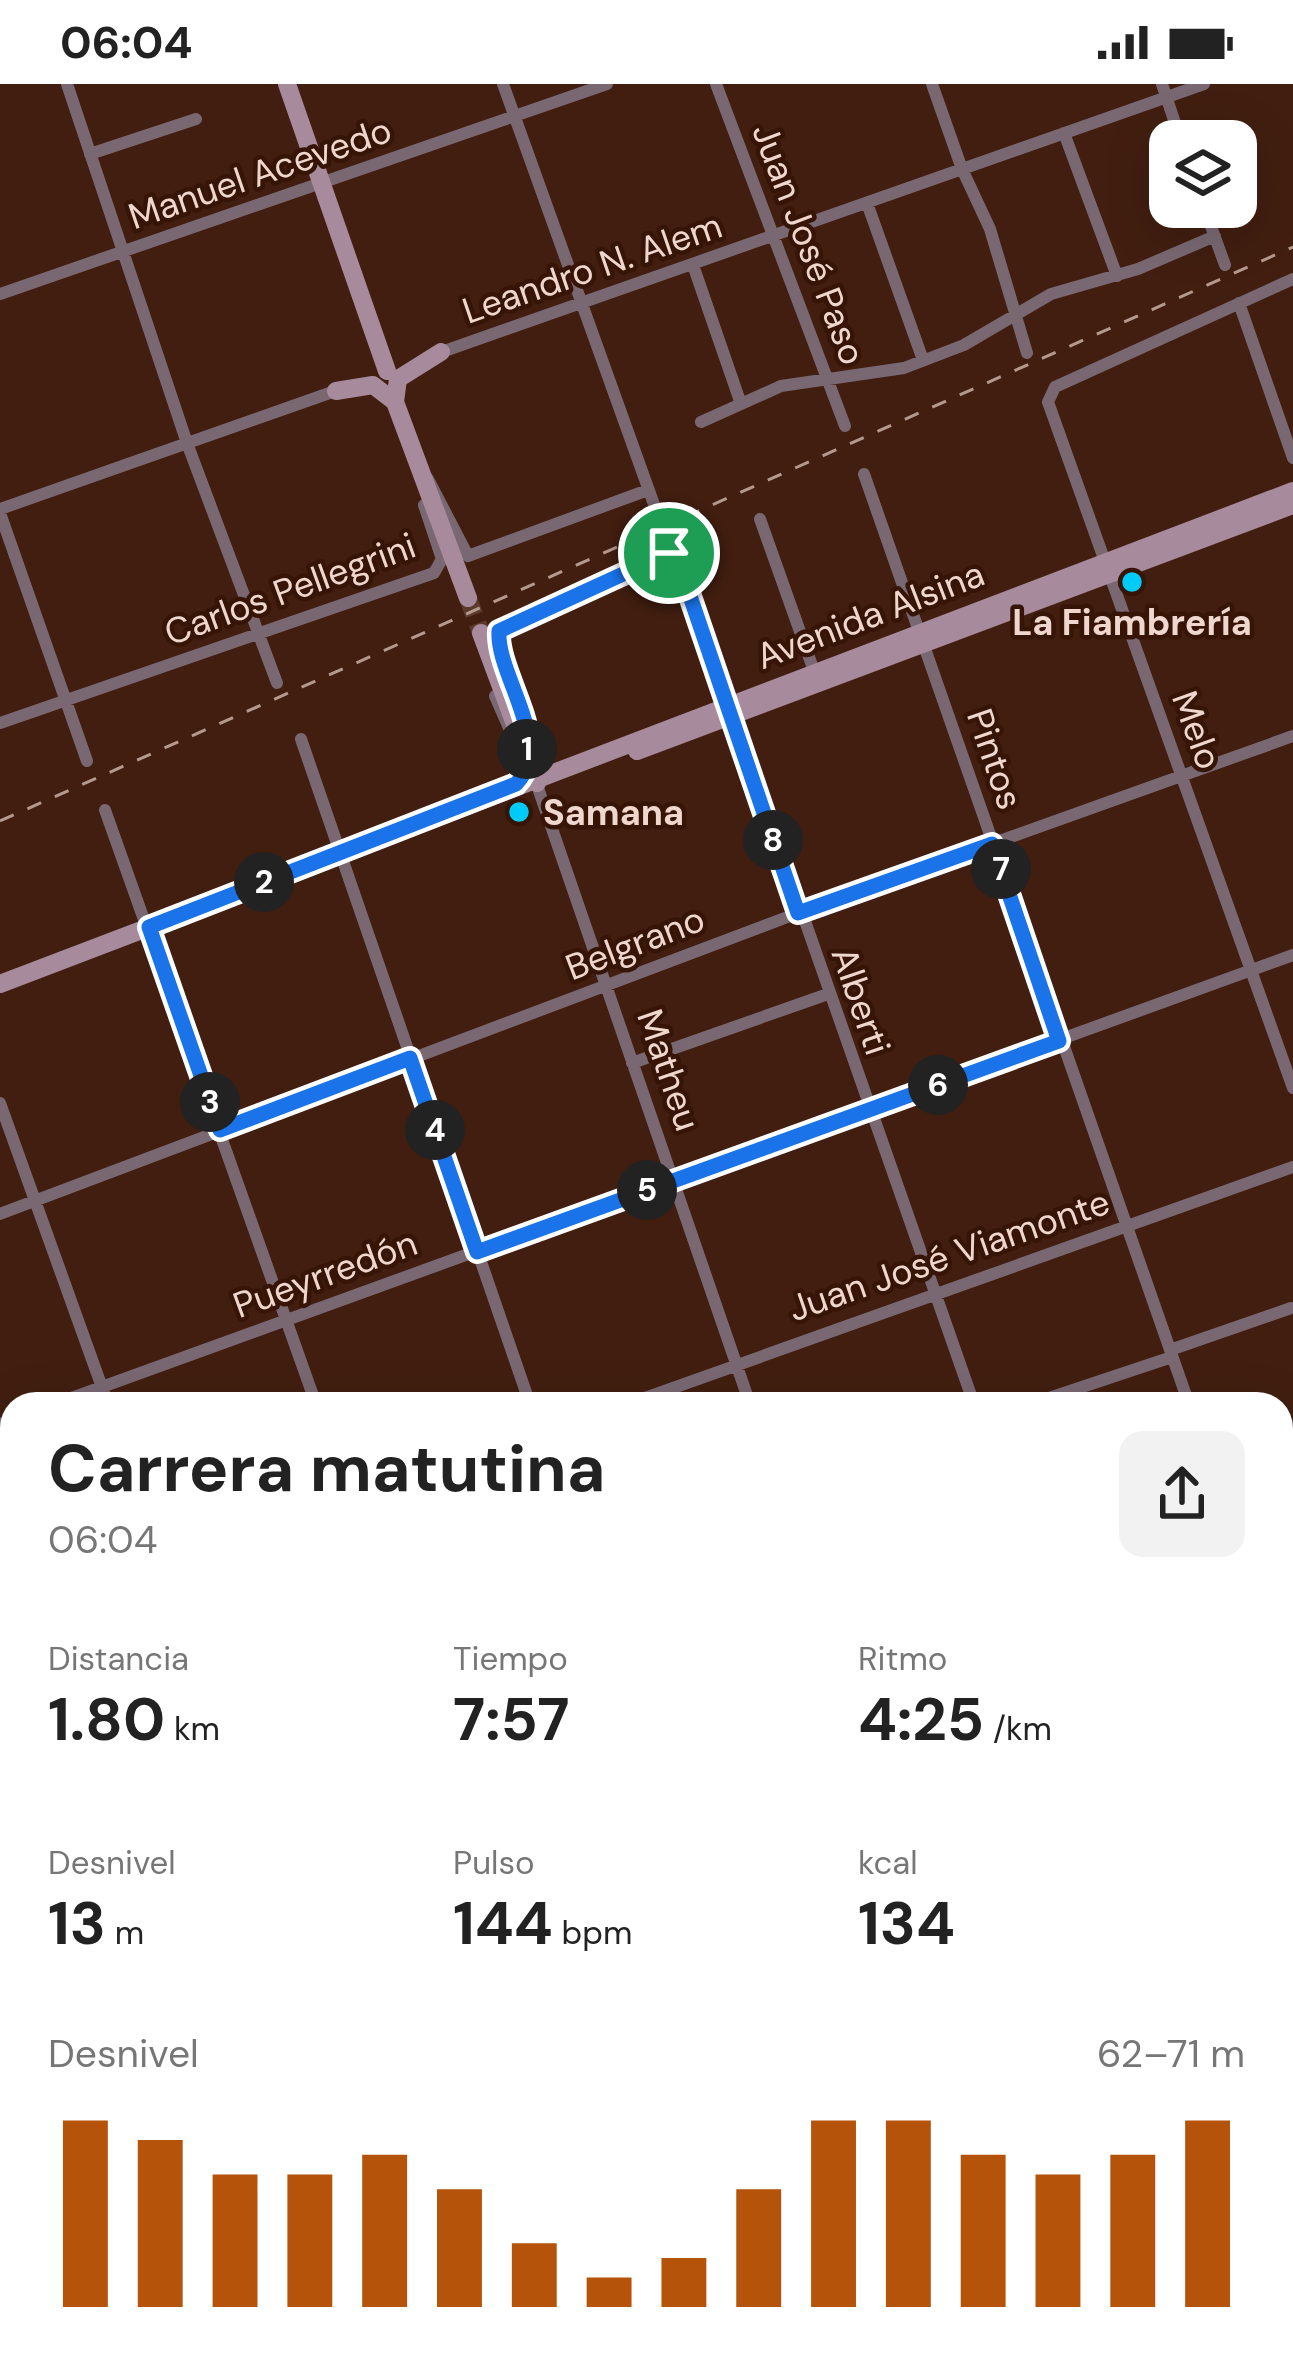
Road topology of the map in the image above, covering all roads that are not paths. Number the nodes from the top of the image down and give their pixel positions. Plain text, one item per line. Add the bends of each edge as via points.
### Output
1 (67, 84) edge
2 (287, 84) edge
3 (502, 84) edge
4 (607, 84) edge
5 (716, 84) edge
6 (932, 84) edge
7 (1204, 84) edge
8 (1164, 91) edge
9 (514, 117) junction
10 (196, 119) dead end
11 (1174, 120) edge
12 (1064, 134) junction
13 (90, 154) junction
14 (962, 170) junction
15 (323, 184) junction
16 (867, 203) junction
17 (1212, 228) edge
18 (771, 236) junction
19 (1215, 236) junction
20 (123, 252) junction
21 (693, 265) junction
22 (1225, 265) dead end
23 (1117, 276) junction
24 (1293, 279) edge
25 (0, 294) edge
26 (1239, 302) junction
27 (580, 304) junction
28 (1012, 316) junction
29 (441, 352) junction
30 (1027, 352) dead end
31 (923, 360) junction
32 (387, 371) junction
33 (830, 380) junction
34 (336, 391) junction
35 (395, 402) junction
36 (741, 404) junction
37 (700, 422) dead end
38 (844, 427) dead end
39 (187, 442) junction
40 (1293, 458) edge
41 (422, 474) junction
42 (864, 474) dead end
43 (648, 490) junction
44 (1293, 491) edge
45 (1293, 506) edge
46 (656, 510) dead end
47 (0, 511) edge
48 (760, 519) dead end
49 (1108, 569) junction
50 (468, 598) tunnel mouth
51 (258, 634) junction
52 (484, 637) joint
53 (920, 638) junction
54 (814, 671) junction
55 (277, 683) dead end
56 (65, 700) junction
57 (728, 711) junction
58 (0, 722) edge
59 (1293, 736) edge
60 (301, 739) dead end
61 (528, 756) junction
62 (87, 761) dead end
63 (556, 769) junction
64 (1182, 776) junction
65 (530, 783) junction
66 (105, 810) dead end
67 (992, 844) junction
68 (343, 858) junction
69 (798, 913) junction
70 (150, 932) junction
71 (1293, 956) edge
72 (1250, 971) junction
73 (0, 984) edge
74 (606, 987) junction
75 (828, 994) junction
76 (0, 996) edge
77 (1059, 1041) junction
78 (410, 1058) junction
79 (632, 1063) junction
80 (1293, 1088) edge
81 (0, 1103) edge
82 (868, 1110) junction
83 (220, 1130) junction
84 (1293, 1167) edge
85 (672, 1180) junction
86 (35, 1201) junction
87 (0, 1214) edge
88 (1125, 1224) junction
89 (477, 1252) junction
90 (932, 1292) junction
91 (1291, 1308) edge
92 (286, 1319) junction
93 (1171, 1353) junction
94 (736, 1364) junction
95 (102, 1387) junction
96 (88, 1392) edge
97 (104, 1392) edge
98 (312, 1392) edge
99 (526, 1392) edge
100 (660, 1392) edge
101 (746, 1392) edge
102 (970, 1392) edge
103 (1064, 1392) edge
104 (1185, 1392) edge

1 - 13 street
2 - 15 main road
3 - 9 street
4 - 9 street, Manuel Acevedo
5 - 18 street, Juan José Paso
6 - 14 street
7 - 8 street, Leandro N. Alem
8 - 11 street
8 - 12 street, Leandro N. Alem
9 - 15 street, Manuel Acevedo
9 - 27 street
10 - 13 street
12 - 14 street, Leandro N. Alem
12 - 23 street
13 - 20 street
14 - 16 street, Leandro N. Alem
14 - 28 street via 996,246
15 - 20 street, Manuel Acevedo
15 - 32 main road
16 - 18 street, Leandro N. Alem
16 - 31 street
17 - 19 street
18 - 21 street, Leandro N. Alem
18 - 33 street, Juan José Paso
19 - 22 street
19 - 23 street
20 - 25 street, Manuel Acevedo
20 - 39 street
21 - 27 street, Leandro N. Alem
21 - 36 street
23 - 28 street via 1051,294
24 - 26 street
26 - 40 street
26 - 49 street, Melo via 1049,393
27 - 29 street, Leandro N. Alem
27 - 43 street
28 - 30 street
28 - 31 street
29 - 32 street, Leandro N. Alem
29 - 35 main road via 400,376
31 - 33 street
32 - 34 street, Leandro N. Alem
33 - 36 street via 788,384
33 - 38 street, Juan José Paso
34 - 35 main road via 373,386
34 - 39 street, Leandro N. Alem
35 - 41 main road
36 - 37 street
39 - 47 street, Leandro N. Alem
39 - 51 street
41 - 43 street, Carlos Pellegrini via 468,556
41 - 50 main road
41 - 51 street, Carlos Pellegrini via 440,568
42 - 53 street, Pintos
43 - 46 street
44 - 49 main road, Avenida Alsina
45 - 49 main road, Avenida Alsina
47 - 56 street
48 - 54 street
49 - 53 main road, Avenida Alsina
49 - 64 street, Melo
51 - 55 street
51 - 56 street, Carlos Pellegrini
52 - 57 street, Alberti via 676,555
52 - 61 main road, Matheu
53 - 54 main road, Avenida Alsina
53 - 57 main road, Avenida Alsina
53 - 67 street, Pintos
54 - 57 main road, Avenida Alsina
56 - 58 street, Carlos Pellegrini
56 - 62 street
57 - 63 main road, Avenida Alsina
57 - 65 main road, Avenida Alsina
57 - 69 street, Alberti
59 - 64 street, Belgrano
60 - 68 street
61 - 63 street
61 - 65 main road, Matheu
63 - 65 main road, Avenida Alsina
64 - 67 street, Belgrano
64 - 72 street, Melo
65 - 68 main road, Avenida Alsina
65 - 74 street, Matheu
66 - 70 street
67 - 69 street, Belgrano
67 - 77 street, Pintos
68 - 70 main road, Avenida Alsina
68 - 78 street
69 - 74 street, Belgrano
69 - 75 street, Alberti
70 - 73 main road, Avenida Alsina
70 - 76 main road, Avenida Alsina
70 - 83 street
71 - 72 street, Pueyrredón
72 - 77 street, Pueyrredón
72 - 80 street, Melo
74 - 78 street, Belgrano
74 - 79 street, Matheu
75 - 79 street
75 - 82 street, Alberti
77 - 82 street, Pueyrredón
77 - 88 street, Pintos
78 - 83 street, Belgrano
78 - 89 street
79 - 85 street, Matheu
81 - 86 street
82 - 85 street, Pueyrredón
82 - 90 street, Alberti
83 - 86 street, Belgrano
83 - 92 street
84 - 88 street, Juan José Viamonte
85 - 89 street, Pueyrredón
85 - 94 street, Matheu
86 - 87 street, Belgrano
86 - 95 street
88 - 90 street, Juan José Viamonte
88 - 93 street, Pintos
89 - 92 street, Pueyrredón
89 - 99 street
90 - 94 street, Juan José Viamonte
90 - 102 street, Alberti
91 - 93 street
92 - 95 street, Pueyrredón
92 - 98 street
93 - 103 street
93 - 104 street, Pintos
94 - 100 street, Juan José Viamonte
94 - 101 street, Matheu
95 - 96 street, Pueyrredón
95 - 97 street

